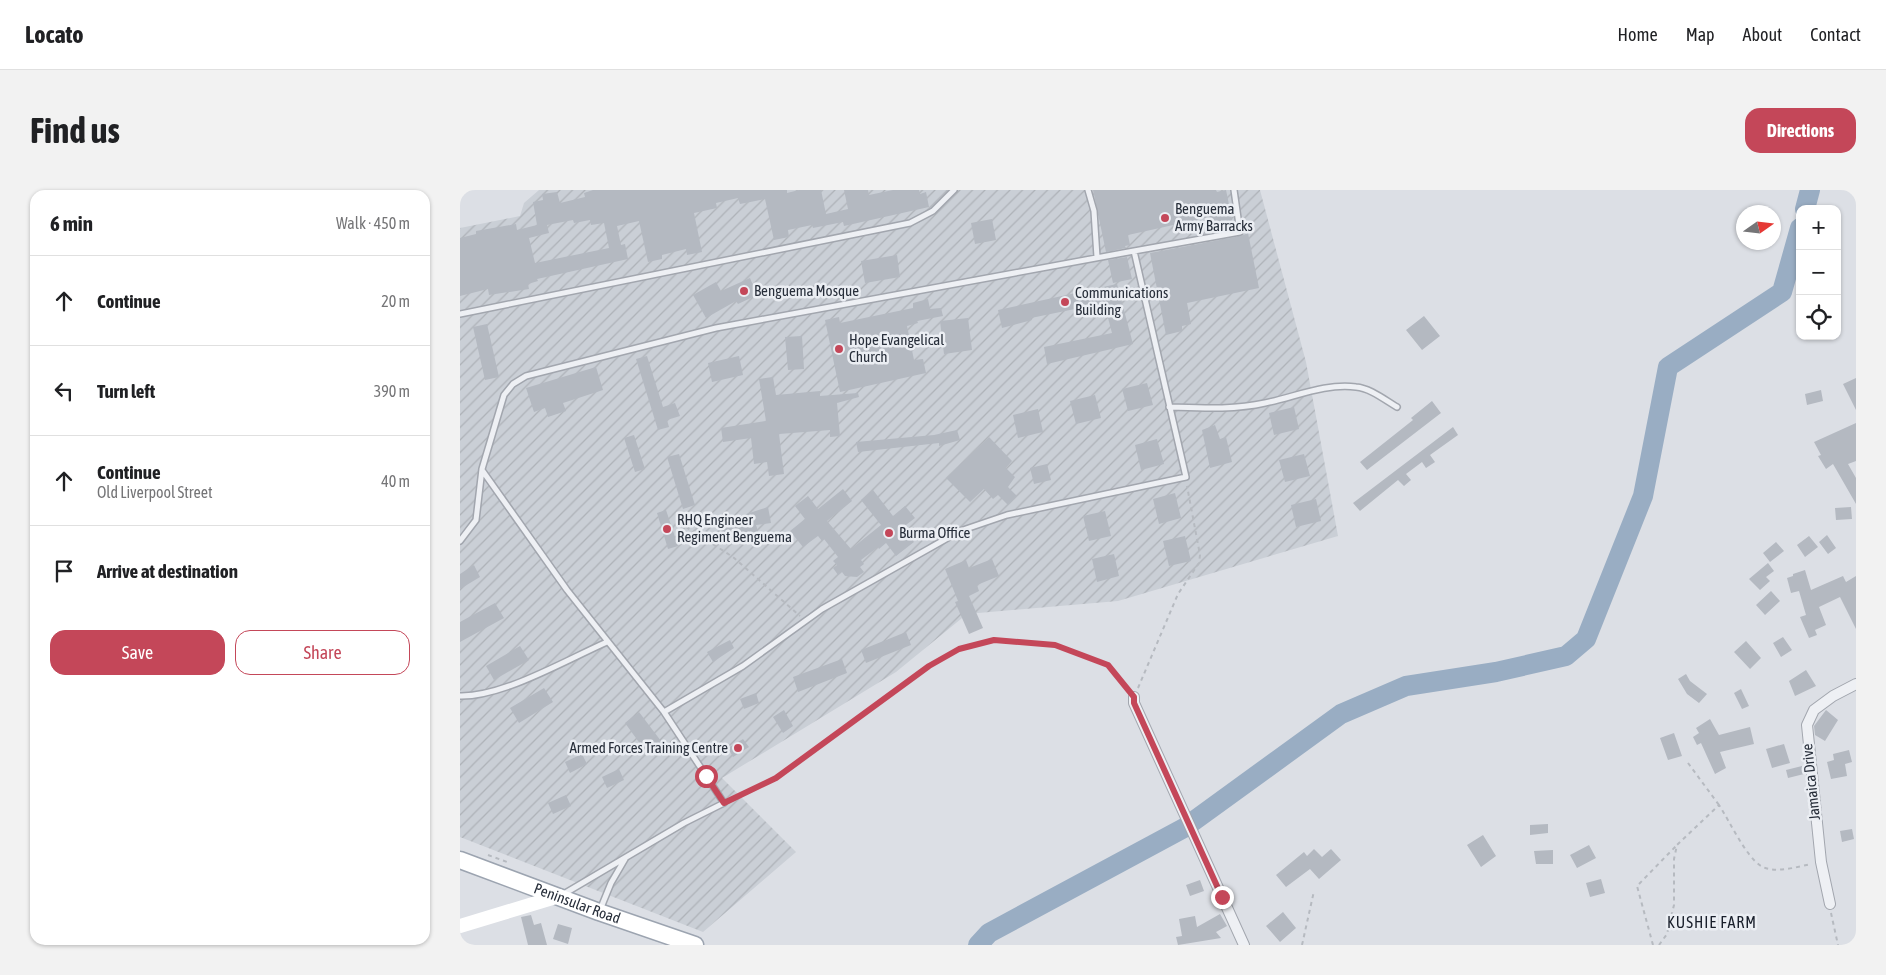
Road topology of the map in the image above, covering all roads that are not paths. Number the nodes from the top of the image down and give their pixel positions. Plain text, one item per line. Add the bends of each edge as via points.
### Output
1 (954, 190) edge
2 (1088, 190) edge
3 (1234, 190) edge
4 (1134, 251) junction
5 (1097, 257) junction
6 (460, 314) edge
7 (1169, 407) junction
8 (1397, 407) dead end
9 (482, 469) junction
10 (460, 541) edge
11 (607, 642) junction
12 (1856, 684) edge
13 (460, 696) edge
14 (1134, 697) road end
15 (664, 712) junction
16 (625, 858) junction
17 (460, 860) edge
18 (559, 896) junction
19 (1830, 904) road end
20 (599, 912) junction
21 (460, 926) edge
22 (696, 945) edge
23 (1244, 945) edge

1 - 6 lane via 933,211 910,223
2 - 5 lane via 1094,211
3 - 4 lane via 1240,232
4 - 5 lane
4 - 7 lane
5 - 9 lane via 716,328 526,376 504,395
7 - 8 lane via 1217,409 1264,404 1314,390 1356,386
7 - 15 lane via 1186,477 1007,514 960,531 822,609 743,666
9 - 10 lane via 476,520
9 - 11 lane
11 - 13 lane via 498,691
11 - 15 lane
12 - 19 street, Jamaica Drive via 1814,710 1807,725 1821,862
14 - 23 street
15 - 16 lane via 724,803
16 - 18 lane
16 - 20 lane
17 - 18 main road, Peninsular Road
18 - 20 main road, Peninsular Road
18 - 21 street
20 - 22 main road, Peninsular Road

